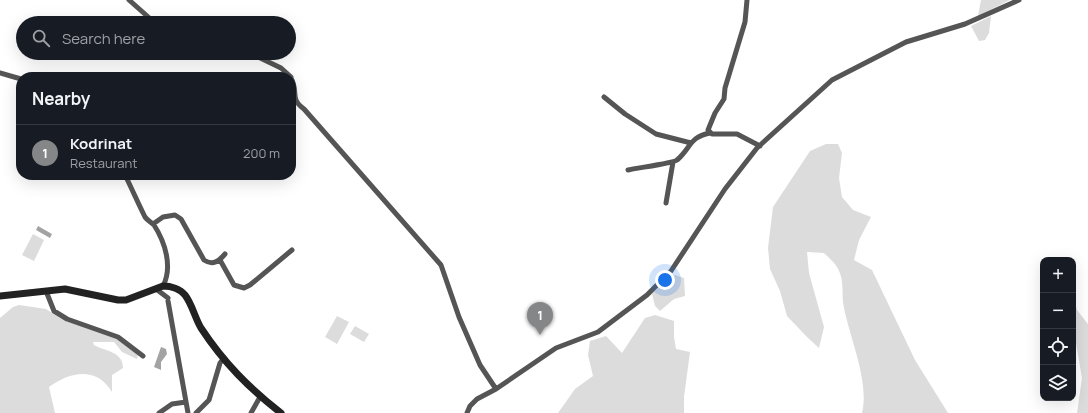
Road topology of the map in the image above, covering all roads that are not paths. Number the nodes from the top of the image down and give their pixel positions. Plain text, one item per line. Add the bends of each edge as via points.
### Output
1 (129, 0) edge
2 (747, 0) edge
3 (1020, 0) edge
4 (147, 16) edge
5 (264, 60) edge
6 (285, 72) edge
7 (0, 73) edge
8 (16, 78) edge
9 (604, 97) dead end
10 (296, 103) edge
11 (710, 133) junction
12 (691, 143) junction
13 (760, 146) junction
14 (673, 162) junction
15 (628, 170) dead end
16 (127, 180) edge
17 (666, 203) dead end
18 (153, 224) junction
19 (292, 250) dead end
20 (225, 254) dead end
21 (220, 260) junction
22 (160, 288) junction
23 (46, 291) junction
24 (0, 296) edge
25 (143, 356) dead end
26 (224, 358) junction
27 (496, 389) junction
28 (260, 397) junction
29 (186, 402) junction
30 (158, 413) edge
31 (188, 413) edge
32 (196, 413) edge
33 (251, 413) edge
34 (281, 413) edge
35 (467, 413) edge

1 - 4 street
2 - 11 street via 745,22 725,88 724,100 714,113 709,126
3 - 13 street via 965,24 906,42 838,76
5 - 6 street
7 - 8 street
9 - 12 street via 656,134
10 - 27 street via 304,108 348,157 441,265 459,317 480,365
11 - 12 street via 696,137
11 - 13 street via 737,134
12 - 14 street via 677,161
13 - 27 street via 725,189 672,270 647,295 598,332 556,348
14 - 15 street
14 - 17 street
16 - 18 street via 146,218
18 - 21 street via 163,217 176,215 181,219 204,260
18 - 22 street via 162,239 167,256 166,281
19 - 21 street via 244,288 234,285
20 - 21 street
22 - 23 main road via 126,300 65,289
22 - 26 main road via 170,286 186,296 194,317
22 - 29 street via 168,300
23 - 24 main road
23 - 25 street via 54,311 67,319 118,337
26 - 28 main road via 248,387
26 - 32 street via 220,363 209,400
27 - 35 street via 472,402
28 - 33 street
28 - 34 main road
29 - 30 street via 172,404
29 - 31 street

